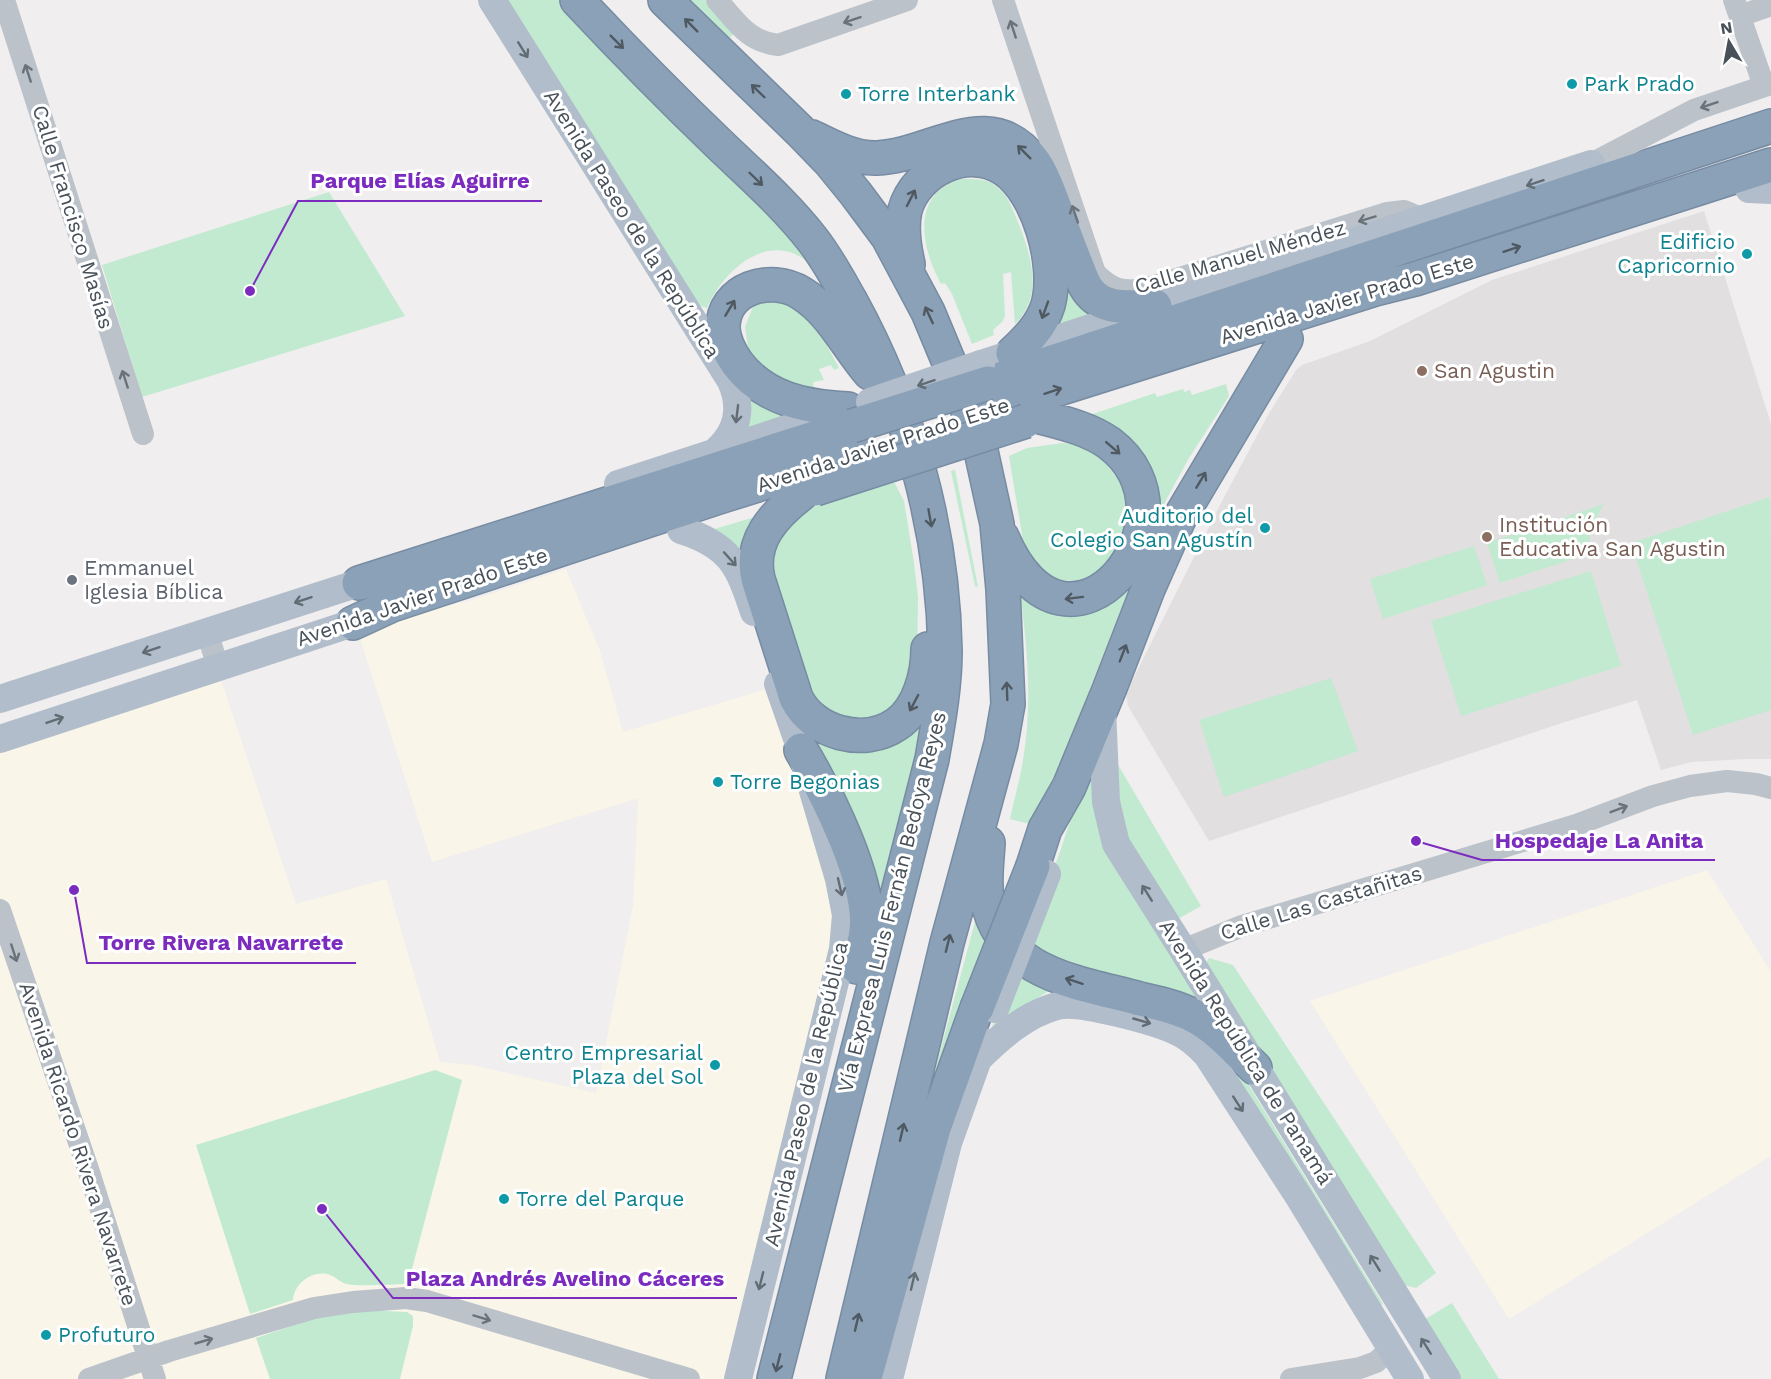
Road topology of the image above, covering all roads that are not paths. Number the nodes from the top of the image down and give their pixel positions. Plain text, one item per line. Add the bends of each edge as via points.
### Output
1 (4, 0) edge
2 (492, 0) edge
3 (577, 0) edge
4 (665, 0) edge
5 (717, 0) edge
6 (907, 0) edge
7 (1003, 0) edge
8 (1771, 5) edge
9 (1737, 8) edge
10 (1768, 85) edge
11 (1771, 126) edge
12 (800, 131) junction
13 (1690, 154) junction
14 (1591, 164) junction
15 (1771, 165) edge
16 (1764, 188) edge
17 (1668, 199) junction
18 (1423, 219) junction
19 (909, 275) junction
20 (1375, 289) junction
21 (1155, 306) junction
22 (1286, 339) junction
23 (1013, 353) junction
24 (1007, 399) junction
25 (868, 429) junction
26 (142, 434) dead end
27 (757, 438) joint
28 (716, 451) junction
29 (808, 491) junction
30 (722, 506) junction
31 (544, 508) joint
32 (997, 524) junction
33 (681, 530) junction
34 (938, 564) junction
35 (359, 583) junction
36 (353, 623) junction
37 (207, 632) junction
38 (218, 667) junction
39 (0, 699) edge
40 (1102, 707) junction
41 (0, 739) edge
42 (1001, 744) junction
43 (801, 750) junction
44 (1771, 788) edge
45 (0, 909) edge
46 (1183, 950) junction
47 (986, 1009) junction
48 (977, 1060) junction
49 (1255, 1068) junction
50 (802, 1265) junction
51 (1391, 1349) junction
52 (151, 1368) edge
53 (89, 1379) edge
54 (689, 1379) edge
55 (738, 1379) edge
56 (774, 1379) edge
57 (843, 1379) edge
58 (865, 1379) edge
59 (889, 1379) edge
60 (1291, 1379) edge
61 (1410, 1379) edge
62 (1447, 1379) edge

26 -> 1 street, Calle Francisco Masías
2 -> 28 main road, Avenida Paseo de la República via 731,381 737,398 737,417 732,433
3 -> 25 highway, Vía Expresa Luis Fernán Bedoya Reyes via 813,239 861,320
12 -> 4 highway
6 -> 5 street via 778,45 761,43 746,32
18 -> 7 street, Calle Manuel Méndez via 1404,211 1388,213 1148,288 1129,292 1109,284 1095,273
8 - 9 street
9 - 10 street
10 -> 14 street via 1694,110
11 - 13 highway, Avenida Javier Prado Este
12 - 19 highway via 856,194 888,237
21 -> 12 highway via 1114,306 1100,302 1090,293 1041,173 1023,150 1006,139 966,134 899,155 868,158
13 - 14 highway
13 - 24 highway, Avenida Javier Prado Este
14 -> 18 main road, Avenida Javier Prado Este
15 - 17 highway, Avenida Javier Prado Este
16 - 17 highway
20 -> 17 highway, Avenida Javier Prado Este
18 - 21 main road, Avenida Javier Prado Este
19 -> 23 highway via 903,226 914,191 931,173 960,161 988,162 1005,169 1019,182 1033,205 1051,270 1051,293 1043,317
32 -> 19 highway via 981,452 963,396
20 - 22 highway
24 -> 20 highway, Avenida Javier Prado Este
21 - 23 main road, Avenida Javier Prado Este
22 - 24 highway
40 -> 22 highway via 1179,519
23 - 24 main road, Avenida Javier Prado Este
24 - 25 highway, Avenida Javier Prado Este
24 -> 25 main road, Avenida Javier Prado Este, bridge
24 -> 32 highway via 1098,436 1116,449 1130,464 1141,492 1142,510 1133,556 1120,574 1104,589 1075,598 1056,598 1033,584 1020,570
25 - 27 highway
25 - 29 highway, bridge
25 - 30 highway, Avenida Javier Prado Este
25 -> 34 highway, Vía Expresa Luis Fernán Bedoya Reyes via 922,479
25 - 35 highway, Avenida Javier Prado Este
27 - 28 main road
28 - 31 main road
29 - 30 highway
34 -> 29 highway via 926,668 908,713 897,724 871,734 853,735 827,728 810,718 796,698 755,564 760,542 770,524 783,508
30 - 33 highway
30 - 36 highway, Avenida Javier Prado Este via 392,605
31 - 35 highway via 454,540
42 -> 32 highway via 1008,704
33 - 36 highway via 473,598
33 -> 43 main road, Avenida Paseo de la República via 700,536 735,564
34 - 50 highway, Vía Expresa Luis Fernán Bedoya Reyes via 945,654 932,759
35 -> 37 main road, Avenida Javier Prado Este
36 - 38 main road, Avenida Javier Prado Este
37 - 38 street
37 -> 39 main road, Avenida Javier Prado Este
41 -> 38 main road, Avenida Javier Prado Este
46 -> 40 main road, Avenida República de Panamá via 1116,844 1106,802
40 - 47 highway, bridge via 1069,787 1045,829 1040,870
49 -> 42 highway via 1209,1025 1192,1015 1044,971 1014,951 995,922 986,888
57 -> 42 highway via 947,943
43 - 50 highway via 843,833 866,912 866,931 807,1182
43 -> 55 main road, Avenida Paseo de la República via 839,879 846,915 843,949
46 -> 44 street, Calle Las Castañitas via 1242,926 1576,825 1653,796 1727,781
45 -> 52 street, Avenida Ricardo Rivera Navarrete
46 - 49 main road, Avenida República de Panamá
47 - 48 main road
47 - 58 highway via 934,1128
48 -> 51 main road, Avenida República de Panamá via 1024,1022 1067,1004 1088,1006 1189,1038 1206,1054 1299,1197
59 -> 48 main road via 948,1143
62 -> 49 main road, Avenida República de Panamá
50 -> 56 highway, Vía Expresa Luis Fernán Bedoya Reyes
51 - 60 street via 1376,1362 1360,1368
51 - 61 main road, Avenida República de Panamá
52 - 53 street
52 -> 54 street via 314,1308 406,1298

